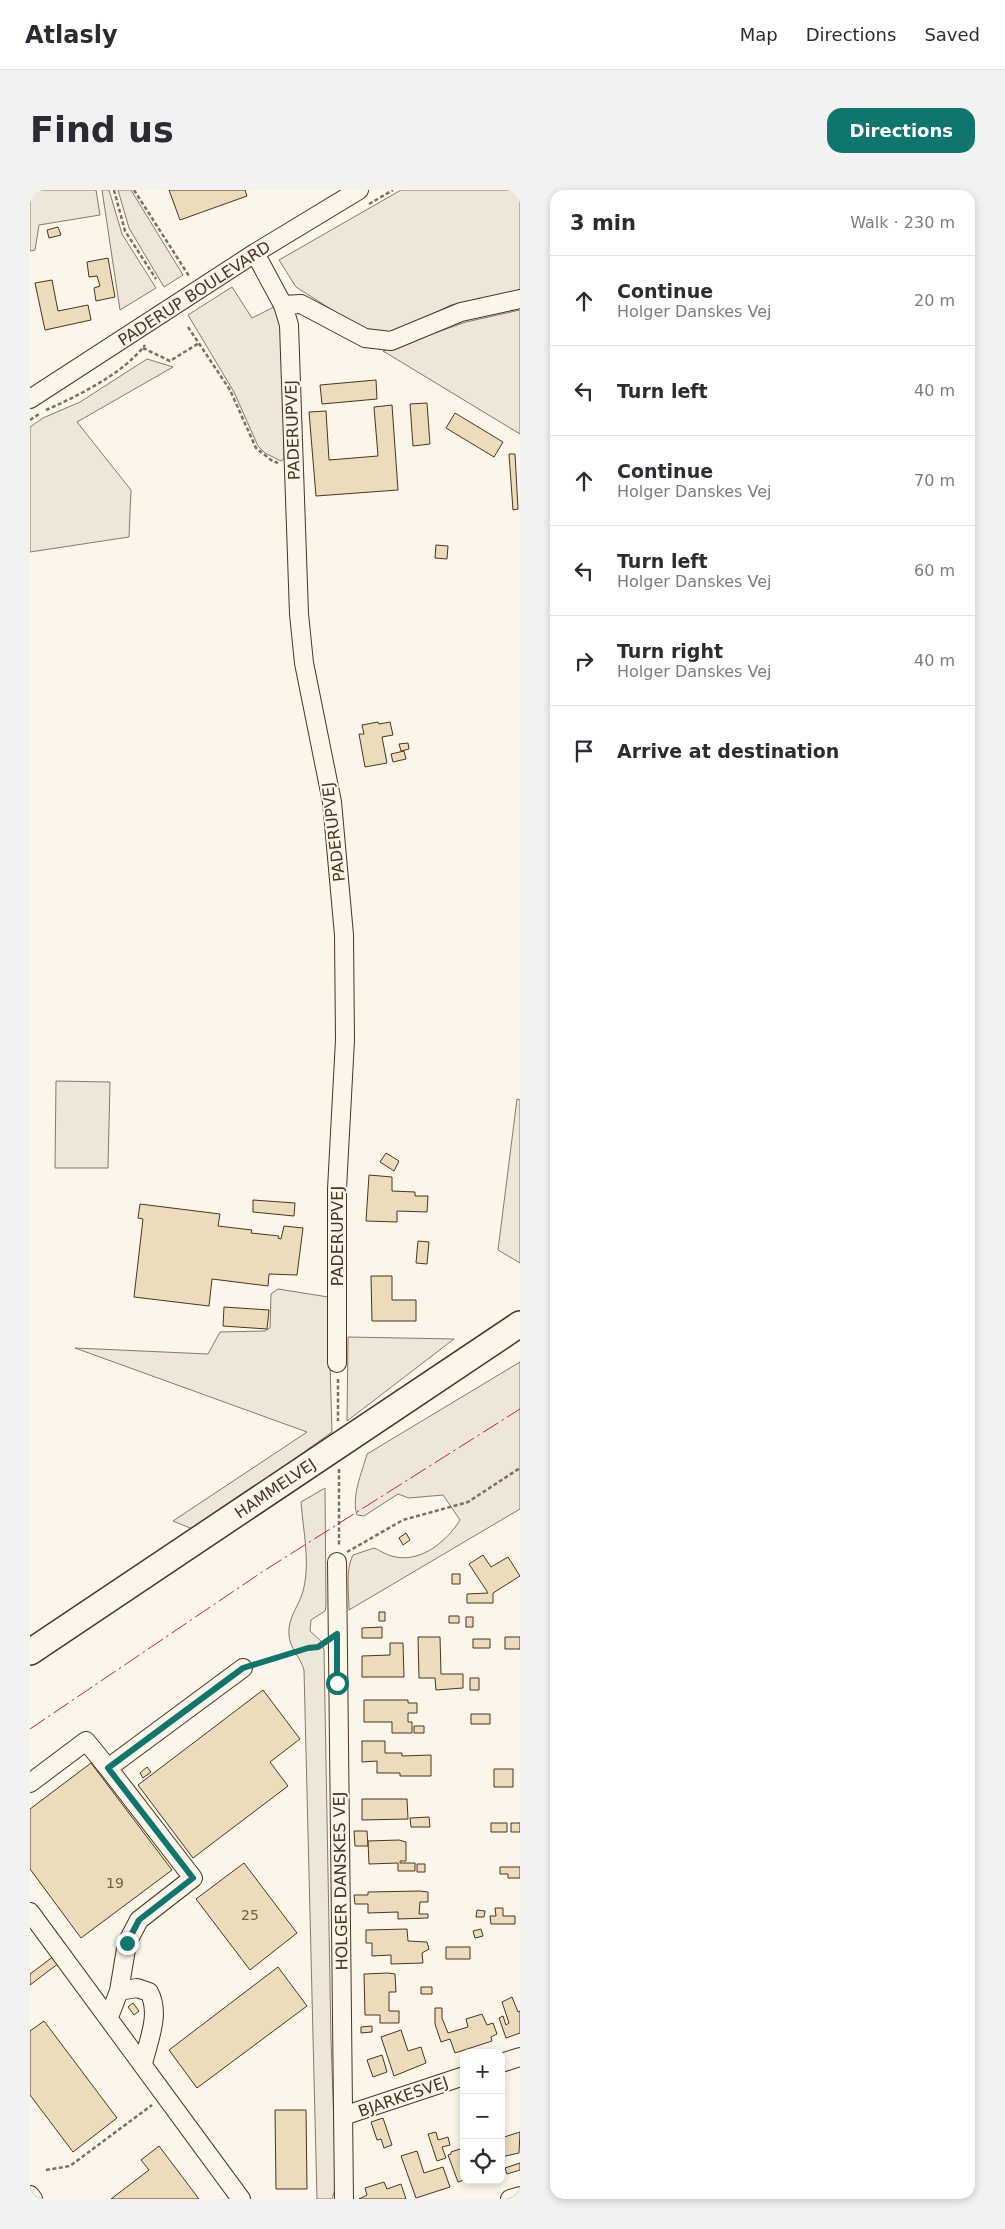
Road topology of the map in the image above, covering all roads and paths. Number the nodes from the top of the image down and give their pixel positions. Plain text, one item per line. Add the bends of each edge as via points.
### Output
1 (114, 190) edge
2 (134, 190) edge
3 (359, 190) edge
4 (255, 253) junction
5 (189, 276) dead end
6 (156, 279) dead end
7 (520, 299) edge
8 (283, 305) junction
9 (188, 328) dead end
10 (198, 343) junction
11 (143, 348) dead end
12 (30, 399) edge
13 (294, 469) junction
14 (520, 1324) edge
15 (337, 1363) joint
16 (338, 1423) dead end
17 (520, 1468) edge
18 (339, 1470) dead end
19 (338, 1559) junction
20 (337, 1634) junction
21 (30, 1652) edge
22 (243, 1668) joint
23 (108, 1768) junction
24 (30, 1783) edge
25 (30, 1912) edge
26 (119, 1991) junction
27 (109, 2017) junction
28 (520, 2057) edge
29 (505, 2062) edge
30 (143, 2064) junction
31 (460, 2077) edge
32 (165, 2095) junction
33 (342, 2116) junction
34 (46, 2170) dead end
35 (30, 2195) edge
36 (520, 2196) edge
37 (33, 2199) edge
38 (241, 2199) edge
39 (344, 2199) edge
40 (510, 2199) edge

1 - 6 path via 125,231
2 - 5 path
3 - 4 street, PADERUP BOULEVARD
4 - 8 street, PADERUPVEJ
4 - 12 street, PADERUP BOULEVARD
7 - 8 street via 461,312 391,341 365,338 301,304
8 - 13 street, PADERUPVEJ via 289,325
9 - 10 path
10 - 11 path via 170,361
10 - 13 path via 230,390 256,448 271,460
13 - 15 street, PADERUPVEJ via 304,663 332,802 344,934 345,1040 337,1189
14 - 21 highway, HAMMELVEJ
15 - 16 path
17 - 19 path via 468,1502 403,1520
18 - 19 path
19 - 20 street, HOLGER DANSKES VEJ
20 - 22 path via 316,1648
20 - 33 street, HOLGER DANSKES VEJ
22 - 23 street
23 - 24 street via 86,1741
23 - 26 street via 193,1878 139,1920 127,1943
25 - 27 street
26 - 27 street
26 - 30 street via 137,1988 148,1992 154,2002 154,2018
27 - 30 street
28 - 29 street
30 - 32 street
31 - 33 street, BJARKESVEJ
32 - 34 path via 70,2166
32 - 38 street
33 - 39 street, HOLGER DANSKES VEJ
35 - 37 street
36 - 40 street

